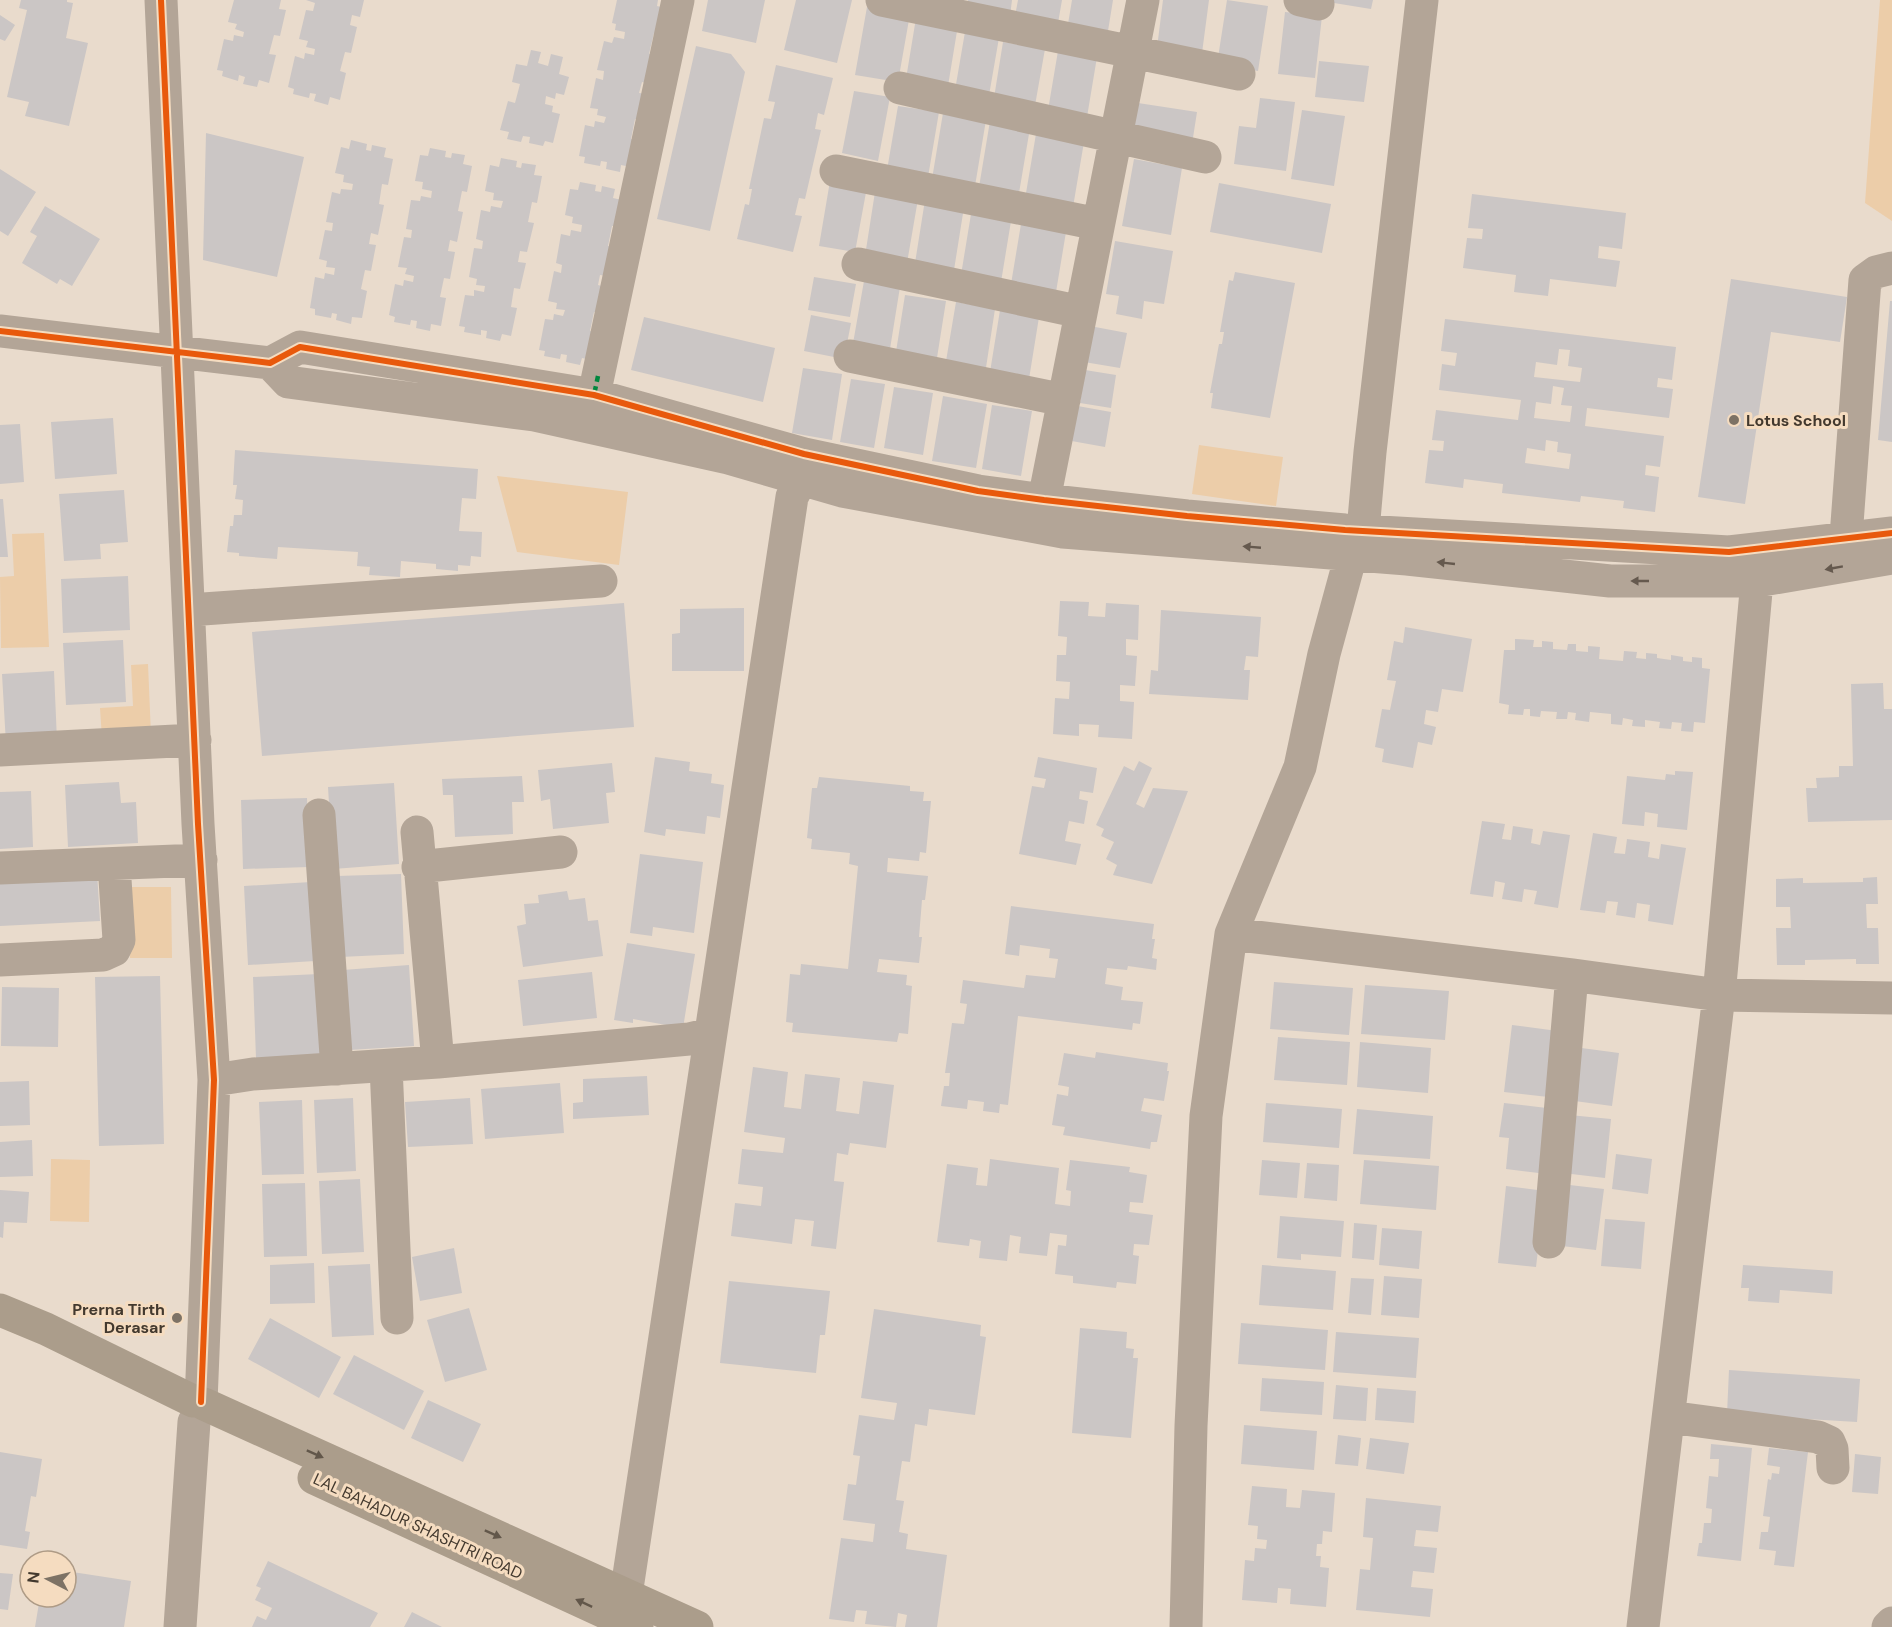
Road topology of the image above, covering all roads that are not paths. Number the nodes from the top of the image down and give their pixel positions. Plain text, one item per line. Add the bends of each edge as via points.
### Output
1 (162, 0) edge
2 (678, 0) edge
3 (882, 0) edge
4 (1143, 0) edge
5 (1404, 0) edge
6 (1422, 0) edge
7 (1132, 53) junction
8 (1239, 74) dead end
9 (900, 88) dead end
10 (1116, 137) junction
11 (1205, 158) dead end
12 (836, 171) dead end
13 (1098, 224) junction
14 (858, 264) dead end
15 (1892, 268) edge
16 (1081, 312) junction
17 (0, 331) edge
18 (177, 351) junction
19 (850, 356) dead end
20 (270, 363) junction
21 (594, 394) junction
22 (1064, 400) junction
23 (802, 466) junction
24 (1044, 500) junction
25 (1892, 533) edge
26 (1846, 537) junction
27 (1352, 545) junction
28 (1760, 548) junction
29 (1892, 558) edge
30 (601, 581) dead end
31 (1757, 581) junction
32 (189, 609) junction
33 (195, 740) junction
34 (0, 750) edge
35 (319, 815) dead end
36 (417, 832) dead end
37 (561, 852) dead end
38 (201, 860) junction
39 (114, 864) junction
40 (418, 867) junction
41 (0, 868) edge
42 (1231, 934) junction
43 (0, 960) edge
44 (1572, 975) junction
45 (1719, 995) junction
46 (1892, 998) edge
47 (710, 1034) junction
48 (438, 1062) junction
49 (386, 1066) junction
50 (338, 1069) junction
51 (214, 1080) junction
52 (1549, 1242) dead end
53 (0, 1310) edge
54 (397, 1318) dead end
55 (0, 1332) edge
56 (197, 1411) junction
57 (1669, 1417) junction
58 (1833, 1468) dead end
59 (626, 1595) junction
60 (1892, 1623) edge
61 (180, 1627) edge
62 (637, 1627) edge
63 (697, 1627) edge
64 (1186, 1627) edge
65 (1643, 1627) edge
66 (1888, 1627) edge

1 - 18 street
2 - 21 street
3 - 7 street
4 - 7 street
5 - 27 street via 1352,450
6 - 27 street via 1370,452
7 - 8 street
7 - 10 street
9 - 10 street
10 - 11 street
10 - 13 street
12 - 13 street
13 - 16 street
14 - 16 street
15 - 26 street via 1865,280
16 - 22 street
17 - 18 street
18 - 20 street
18 - 32 street
19 - 22 street
20 - 21 street via 300,348
20 - 23 street via 288,382 534,415 728,458
21 - 23 street
22 - 24 street
23 - 24 street
27 -> 23 street via 1063,532 842,491
23 - 47 street via 792,497
24 - 27 street via 1187,516
25 - 26 street
26 - 28 street
27 - 28 street via 1729,552
31 -> 27 street via 1610,580
27 - 42 street via 1300,767
28 - 31 street
29 -> 31 street
30 - 32 street
31 - 45 street
32 - 33 street
33 - 34 street
33 - 38 street
35 - 50 street
36 - 40 street
37 - 40 street
38 - 39 street
38 - 51 street
39 - 41 street
39 - 43 street via 119,940 114,950 103,956
40 - 48 street
42 - 44 street
42 - 64 street via 1206,1116
44 - 45 street
44 - 52 street
45 - 46 street
45 - 57 street
47 - 48 street
47 - 59 street
48 - 49 street
49 - 50 street
49 - 54 street
50 - 51 street
51 - 56 street
53 - 56 main road via 46,1329
55 - 56 main road, LAL BAHADUR SHASHTRI ROAD
56 -> 59 main road
56 - 61 street
62 -> 56 main road, LAL BAHADUR SHASHTRI ROAD via 215,1430
57 - 58 street via 1818,1437 1829,1442
57 - 65 street
59 - 63 main road
60 - 66 street

